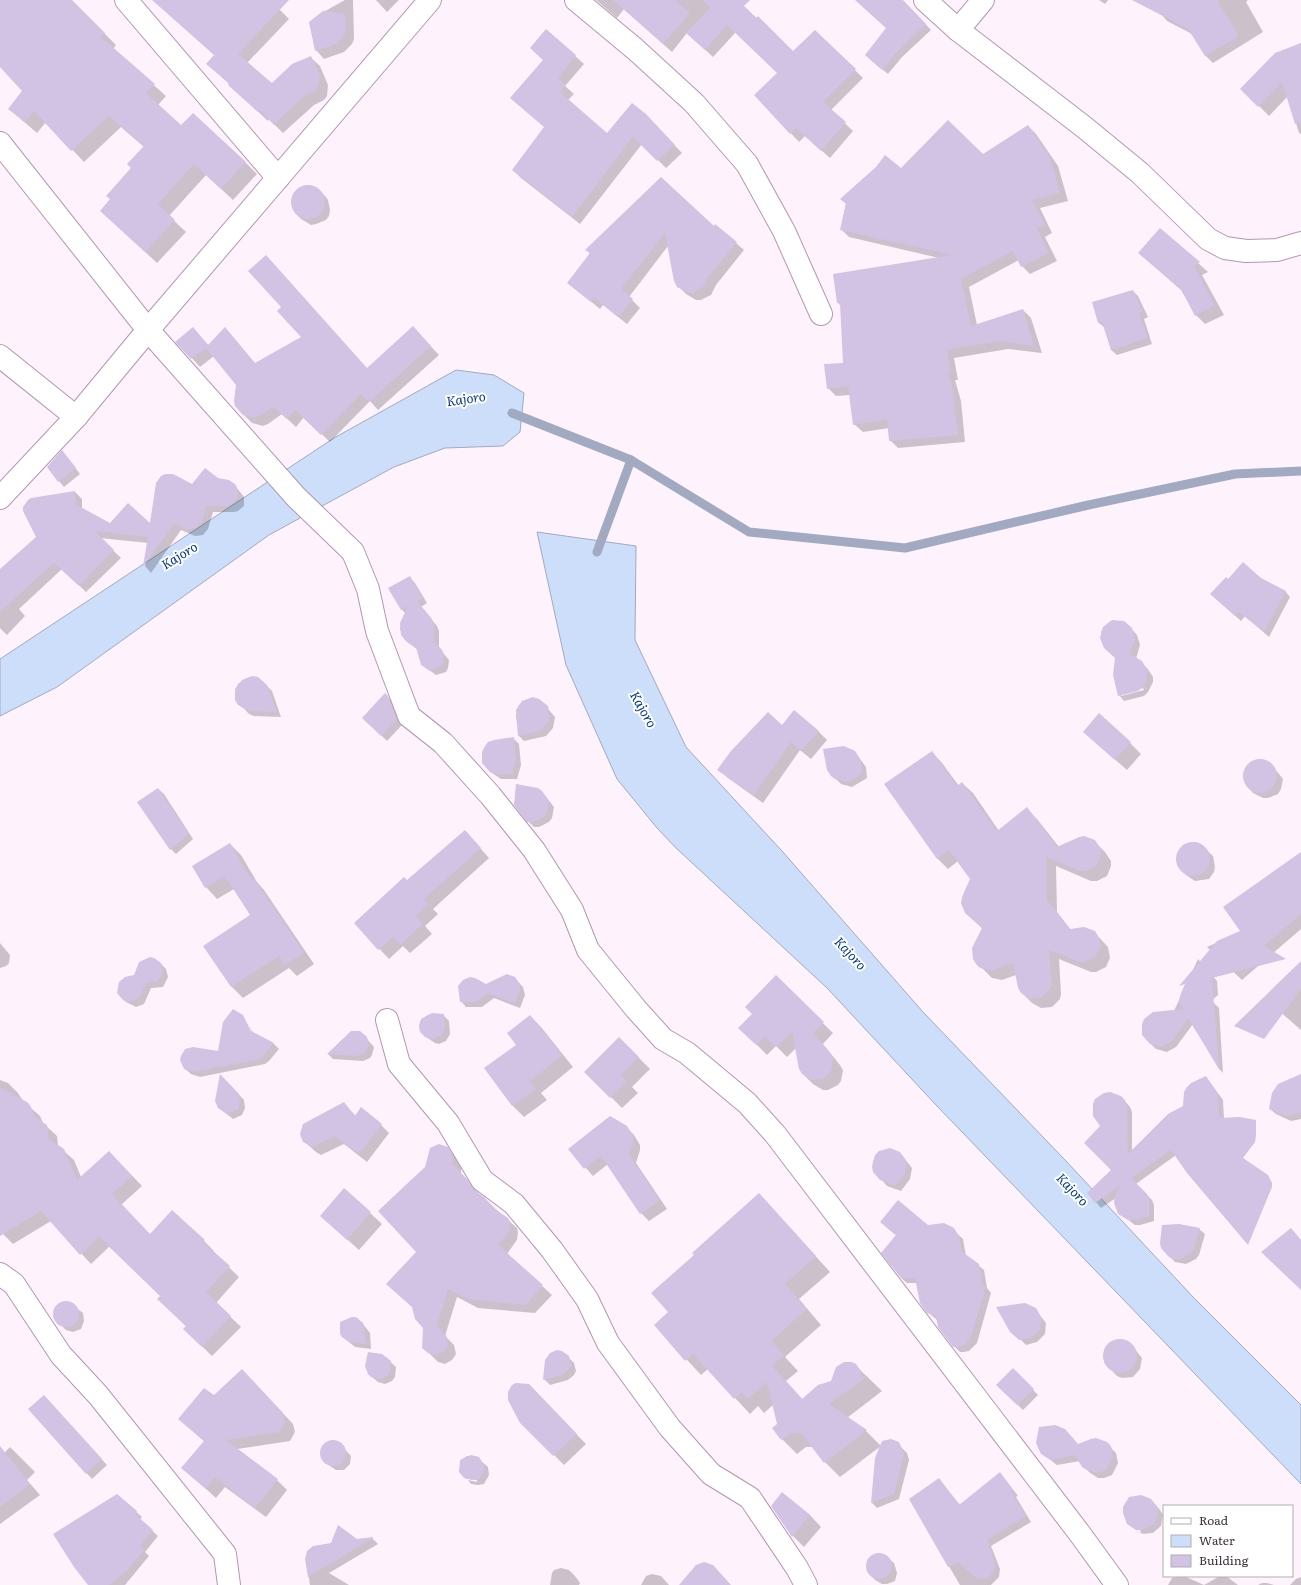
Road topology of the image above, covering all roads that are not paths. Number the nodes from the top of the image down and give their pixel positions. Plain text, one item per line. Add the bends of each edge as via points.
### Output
1 (126, 0) edge
2 (430, 0) edge
3 (576, 0) edge
4 (925, 0) edge
5 (983, 0) edge
6 (958, 30) junction
7 (0, 143) edge
8 (278, 178) junction
9 (1301, 244) edge
10 (821, 314) dead end
11 (148, 330) junction
12 (0, 356) edge
13 (76, 417) junction
14 (0, 498) edge
15 (387, 1020) dead end
16 (0, 1274) edge
17 (229, 1585) edge
18 (806, 1585) edge
19 (1116, 1585) edge

1 - 8 street
2 - 8 street
3 - 10 street via 694,103 748,164 784,231
4 - 6 street
5 - 6 street
6 - 9 street via 1140,173 1208,239 1225,248 1246,251 1277,250
7 - 11 street
8 - 11 street
11 - 13 street
11 - 19 street via 296,497 353,552 368,590 377,631 409,716 443,743 490,795 534,850 572,910 588,950 662,1039 687,1053 747,1103 775,1134 1080,1534
12 - 13 street
13 - 14 street
15 - 18 street via 399,1064 448,1123 482,1180 514,1204 552,1250 587,1299 608,1343 670,1428 711,1474 750,1498
16 - 17 street via 14,1284 61,1355 98,1395 225,1554

